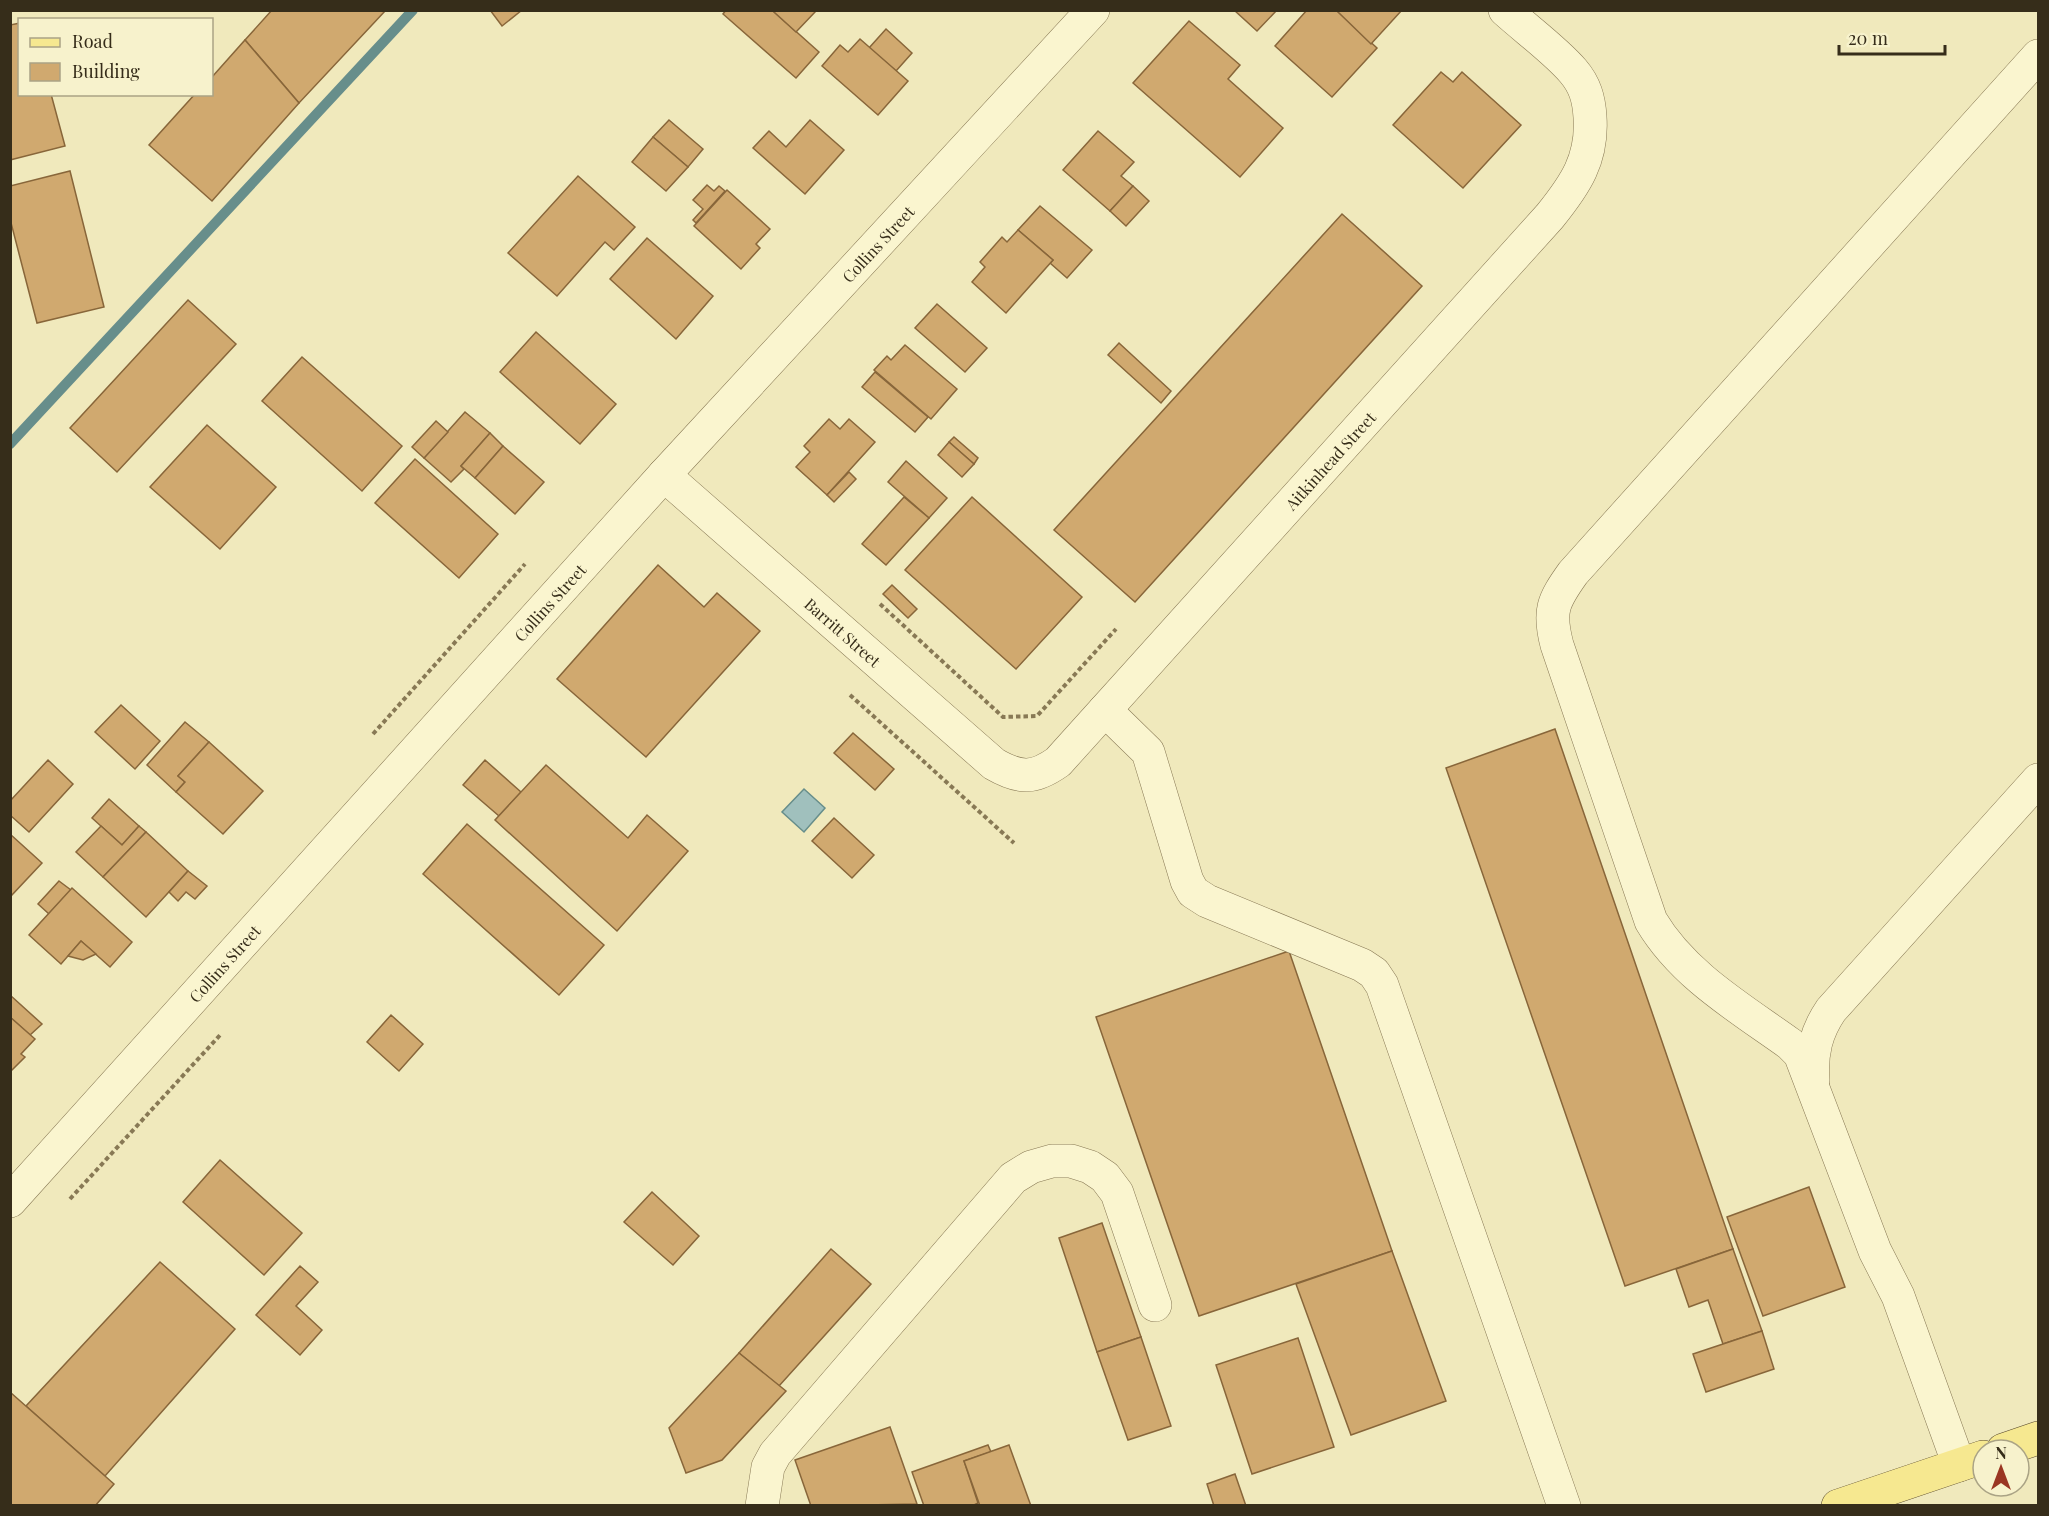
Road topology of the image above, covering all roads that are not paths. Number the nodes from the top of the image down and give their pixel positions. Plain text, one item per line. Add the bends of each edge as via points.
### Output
1 (1093, 10) edge
2 (1505, 10) edge
3 (2038, 56) edge
4 (664, 475) junction
5 (1105, 710) junction
6 (1029, 776) joint
7 (2038, 780) edge
8 (1814, 1088) junction
9 (10, 1201) edge
10 (1155, 1305) dead end
11 (1971, 1461) edge
12 (762, 1506) edge
13 (1564, 1506) edge
14 (1838, 1506) edge

1 - 4 street, Collins Street
2 - 5 street, Aitkinhead Street via 1573,71 1584,87 1591,131 1584,164 1573,187
3 - 8 street via 1573,573 1554,607 1551,624 1557,645 1651,921 1687,966 1800,1054
4 - 6 street, Barritt Street via 994,764 1009,773
4 - 9 street, Collins Street
5 - 6 street, Aitkinhead Street via 1058,762
5 - 13 street via 1148,752 1187,881 1194,892 1207,901 1362,965 1382,985
7 - 8 street via 1827,1016 1813,1053
8 - 11 street via 1875,1251
10 - 12 street via 1117,1193 1105,1178 1090,1167 1071,1161 1031,1167 1013,1178 775,1454 768,1467
11 - 14 main road

